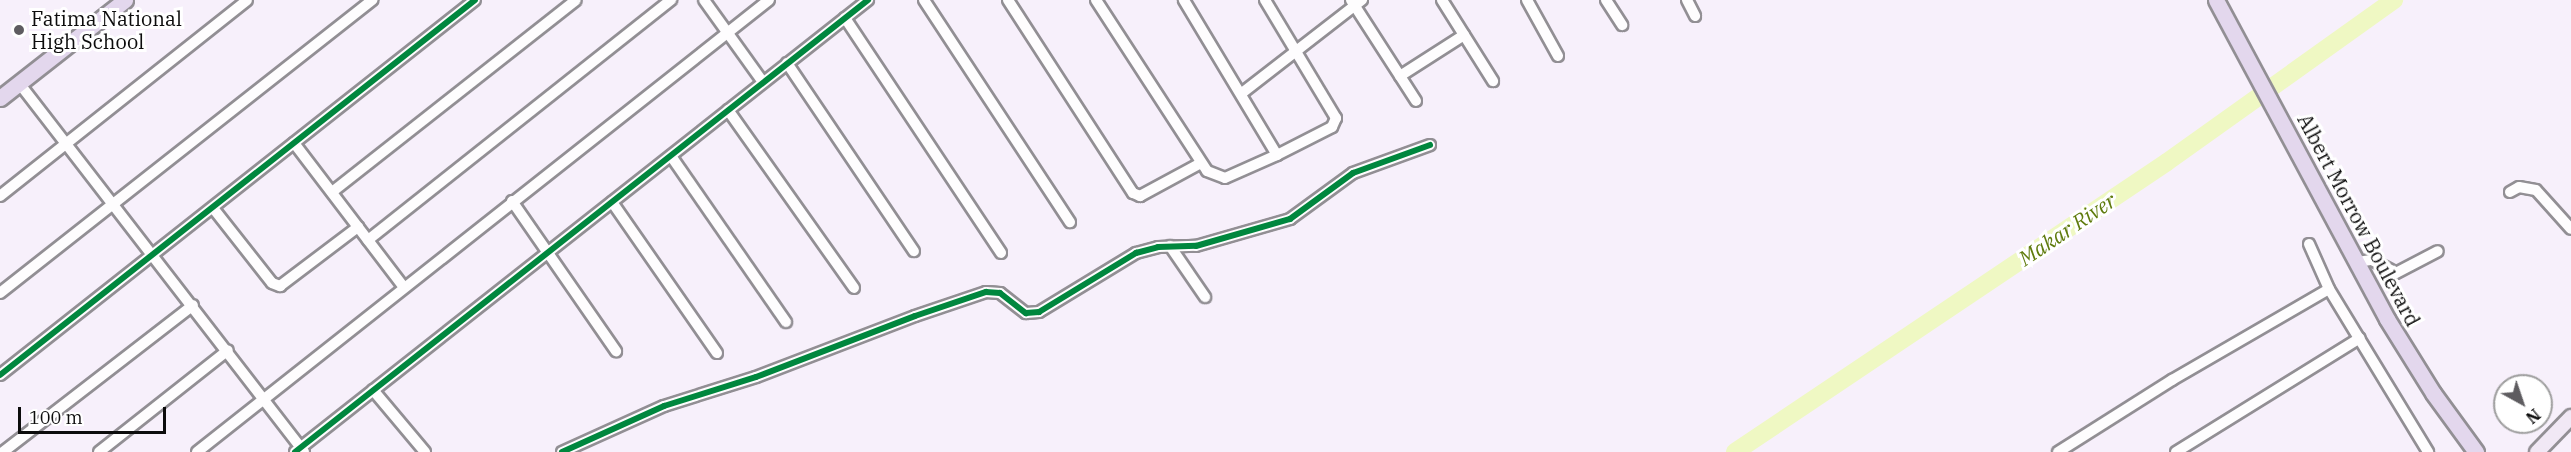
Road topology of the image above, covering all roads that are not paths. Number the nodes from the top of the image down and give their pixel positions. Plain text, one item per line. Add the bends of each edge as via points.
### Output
1 (124, 0) edge
2 (246, 0) edge
3 (373, 0) edge
4 (475, 0) edge
5 (576, 0) edge
6 (671, 0) edge
7 (704, 0) edge
8 (769, 0) edge
9 (868, 0) edge
10 (924, 0) edge
11 (1008, 0) edge
12 (1096, 0) edge
13 (1184, 0) edge
14 (1265, 0) edge
15 (1442, 0) edge
16 (1527, 0) edge
17 (1606, 0) edge
18 (1687, 0) edge
19 (2216, 0) edge
20 (1356, 2) edge
21 (360, 4) edge
22 (1695, 16) dead end
23 (845, 18) junction
24 (1622, 25) dead end
25 (728, 33) junction
26 (1464, 35) junction
27 (1296, 52) junction
28 (1558, 56) dead end
29 (787, 63) junction
30 (1400, 76) junction
31 (1493, 81) dead end
32 (19, 82) junction
33 (763, 82) junction
34 (1242, 93) junction
35 (0, 98) edge
36 (1416, 101) dead end
37 (728, 110) junction
38 (294, 143) junction
39 (66, 144) junction
40 (1430, 145) dead end
41 (1277, 155) junction
42 (671, 156) junction
43 (1201, 163) junction
44 (332, 192) junction
45 (2510, 192) dead end
46 (0, 196) edge
47 (512, 201) junction
48 (612, 202) junction
49 (113, 203) junction
50 (213, 208) junction
51 (1070, 222) dead end
52 (358, 227) junction
53 (2571, 229) edge
54 (368, 240) junction
55 (2309, 244) dead end
56 (1170, 246) junction
57 (914, 251) dead end
58 (2438, 251) dead end
59 (548, 252) junction
60 (1001, 253) dead end
61 (153, 255) junction
62 (2357, 262) junction
63 (403, 286) junction
64 (854, 288) dead end
65 (2329, 289) junction
66 (0, 293) edge
67 (1205, 297) dead end
68 (193, 305) junction
69 (786, 322) dead end
70 (2360, 338) junction
71 (228, 350) junction
72 (616, 351) dead end
73 (717, 353) dead end
74 (0, 375) edge
75 (373, 390) junction
76 (265, 398) junction
77 (2571, 417) edge
78 (300, 450) edge
79 (3, 452) edge
80 (99, 452) edge
81 (197, 452) edge
82 (425, 452) edge
83 (562, 452) edge
84 (2058, 452) edge
85 (2176, 452) edge
86 (2428, 452) edge
87 (2476, 452) edge
88 (2537, 452) edge

1 - 32 main road
2 - 39 street
3 - 21 street
4 - 38 street
5 - 44 street
6 - 54 street
7 - 25 street
8 - 25 street
9 - 23 street
10 - 51 street
11 - 43 street via 1132,193 1140,196
12 - 43 street
13 - 34 street
14 - 27 street
15 - 26 street
16 - 28 street
17 - 24 street
18 - 22 street
19 - 62 main road, Albert Morrow Boulevard
20 - 27 street
20 - 30 street
21 - 49 street
23 - 29 street
23 - 60 street
25 - 33 street
25 - 47 street
26 - 30 street
26 - 31 street
27 - 34 street
27 - 41 street via 1336,118 1332,128
29 - 33 street
29 - 57 street
30 - 36 street
32 - 35 main road
32 - 39 street
33 - 37 street
34 - 41 street
37 - 42 street
37 - 64 street
38 - 44 street
38 - 50 street
39 - 46 street
39 - 49 street
40 - 56 street via 1353,172 1290,219 1196,246
41 - 43 street via 1225,178 1212,176
42 - 48 street
42 - 69 street
44 - 52 street
45 - 53 street via 2519,187 2536,190
47 - 59 street
47 - 63 street
48 - 59 street
48 - 73 street
49 - 61 street
49 - 66 street
50 - 52 street via 272,283 279,286
50 - 61 street
52 - 54 street
54 - 63 street
55 - 65 street
56 - 67 street
56 - 83 street via 1136,253 1039,312 1026,313 1000,293 986,292 756,377 664,406
58 - 62 street via 2396,273 2372,260
59 - 72 street
59 - 75 street
61 - 68 street
61 - 74 street
62 - 87 main road, Albert Morrow Boulevard via 2413,362
63 - 76 street
65 - 70 street
65 - 84 street
68 - 71 street
68 - 79 street
70 - 85 street
70 - 86 street
71 - 76 street
71 - 80 street
75 - 78 street
75 - 82 street
76 - 78 street
76 - 81 street
77 - 88 street

